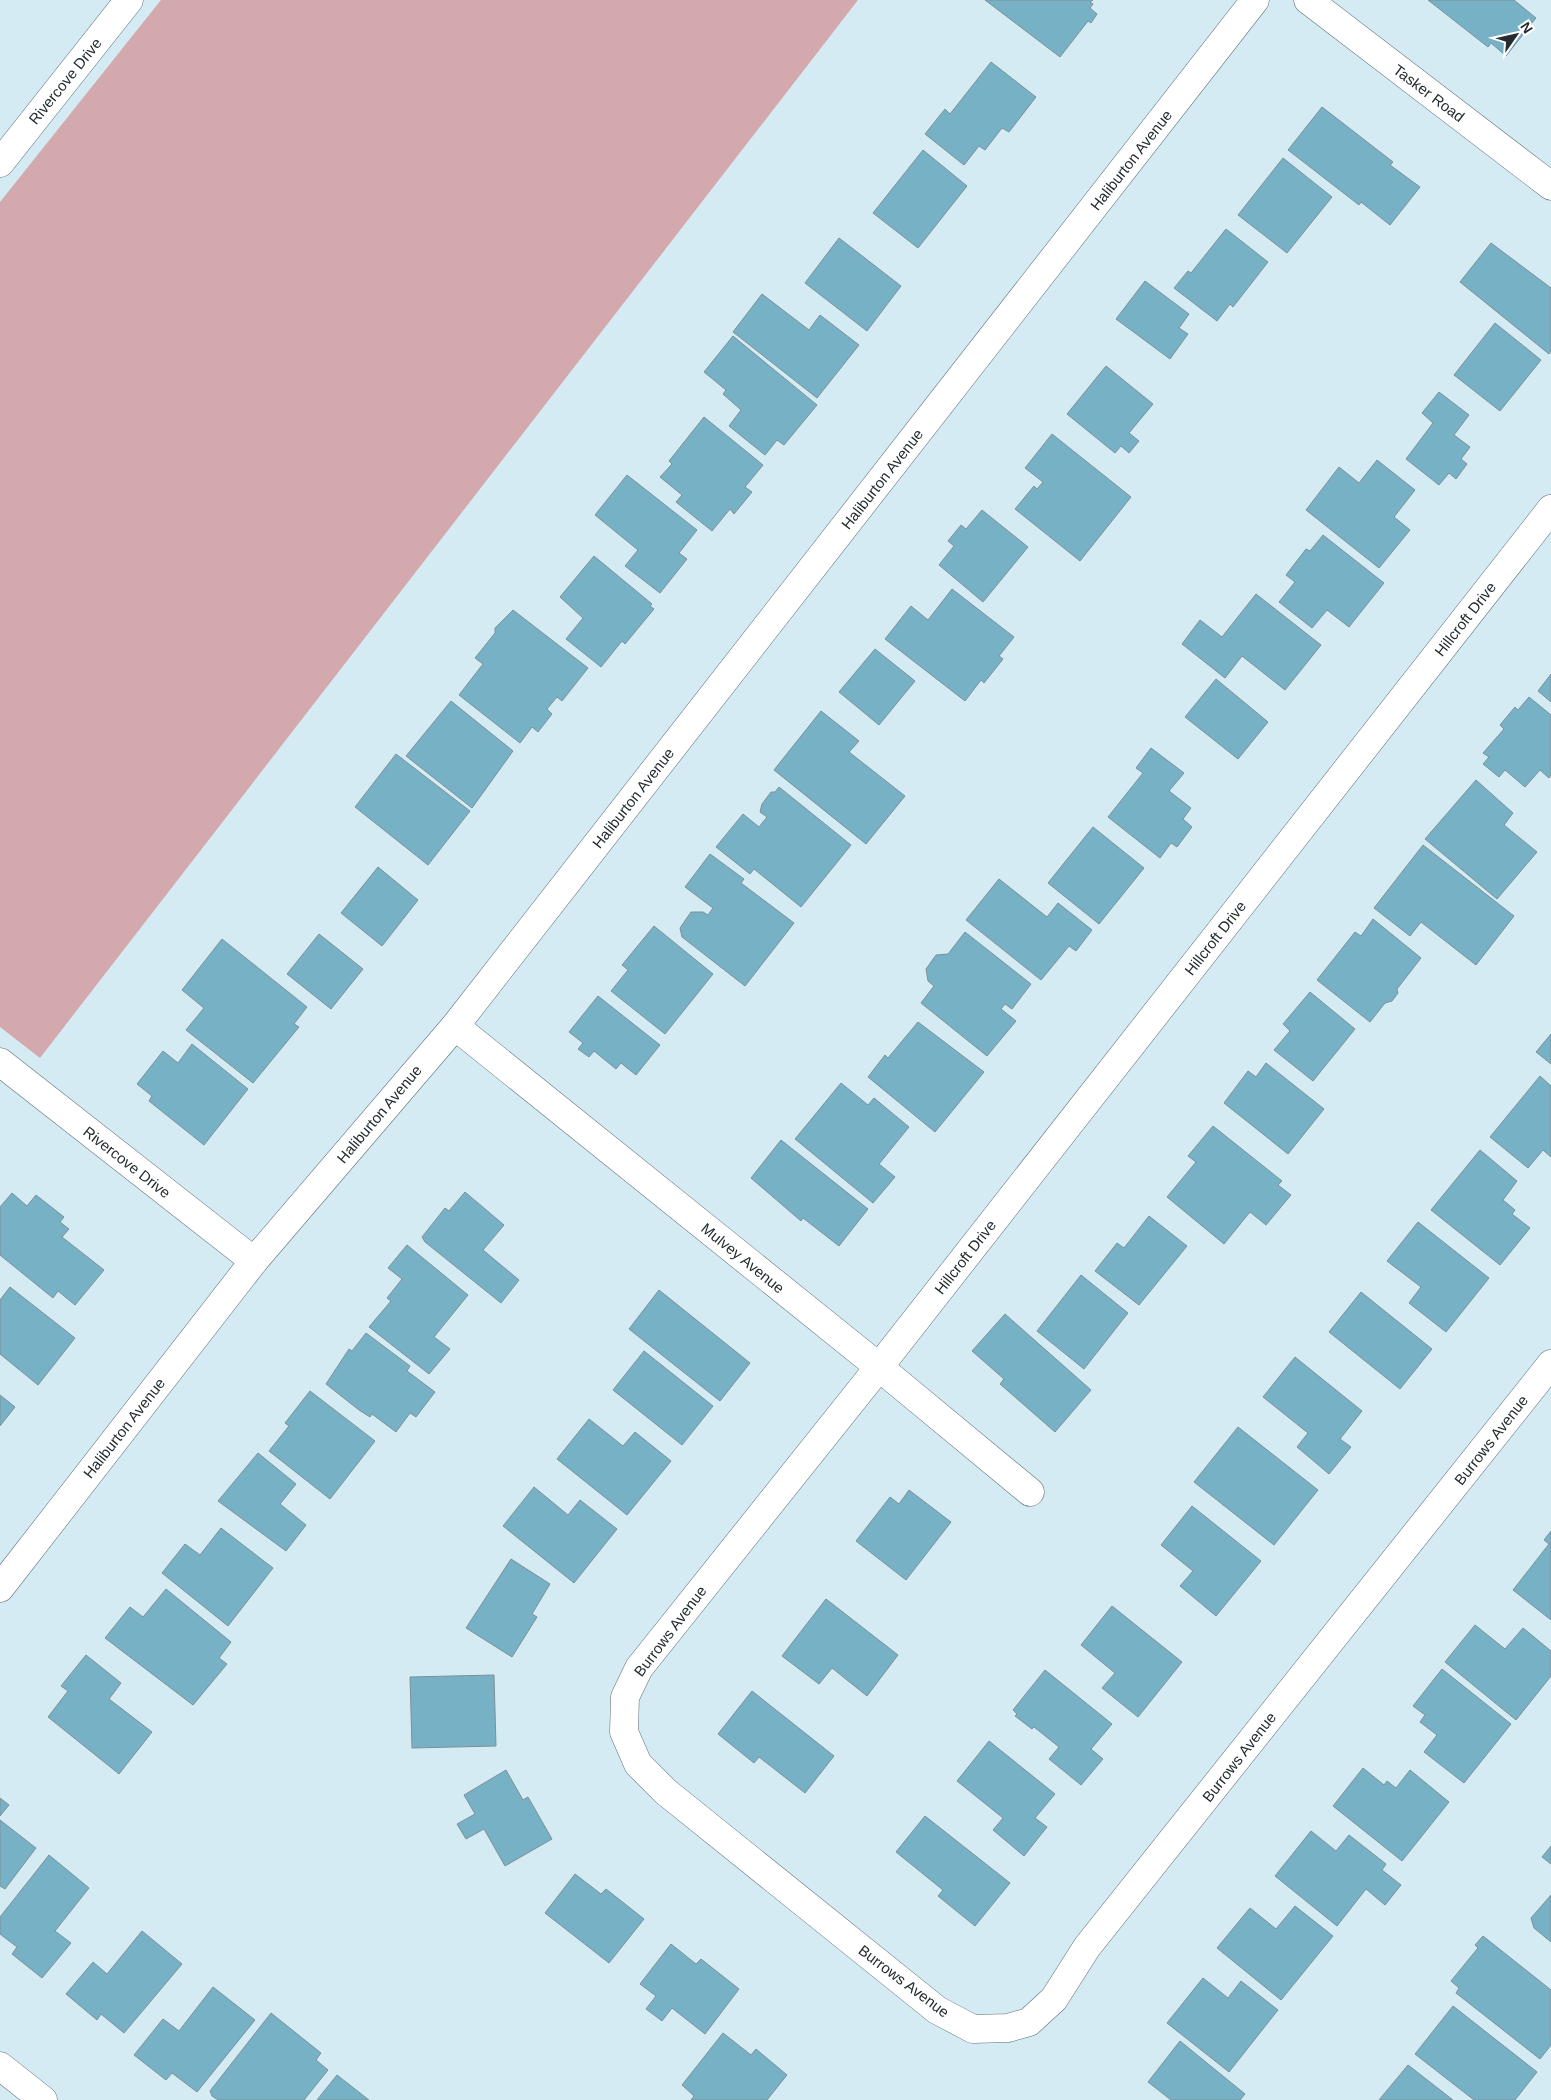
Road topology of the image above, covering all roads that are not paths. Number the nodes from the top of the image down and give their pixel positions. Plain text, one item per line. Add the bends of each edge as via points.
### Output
1 (130, 0) edge
2 (1255, 0) edge
3 (1308, 0) edge
4 (0, 163) edge
5 (1551, 186) edge
6 (1551, 509) edge
7 (455, 1026) junction
8 (0, 1062) edge
9 (254, 1261) junction
10 (1551, 1364) edge
11 (879, 1366) junction
12 (1030, 1492) dead end
13 (0, 1588) edge
14 (0, 2066) edge
15 (43, 2100) edge

1 - 4 street, Rivercove Drive
2 - 7 street, Haliburton Avenue
3 - 5 street, Tasker Road
6 - 11 street, Hillcroft Drive
7 - 9 street, Haliburton Avenue
7 - 11 street, Mulvey Avenue
8 - 9 street, Rivercove Drive
9 - 13 street, Haliburton Avenue
10 - 11 street, Burrows Avenue via 1087,1948 1054,1999 1030,2022 1008,2028 973,2029 937,2010 666,1792 638,1764 624,1732 625,1697 639,1668
11 - 12 street, Mulvey Avenue
14 - 15 street

